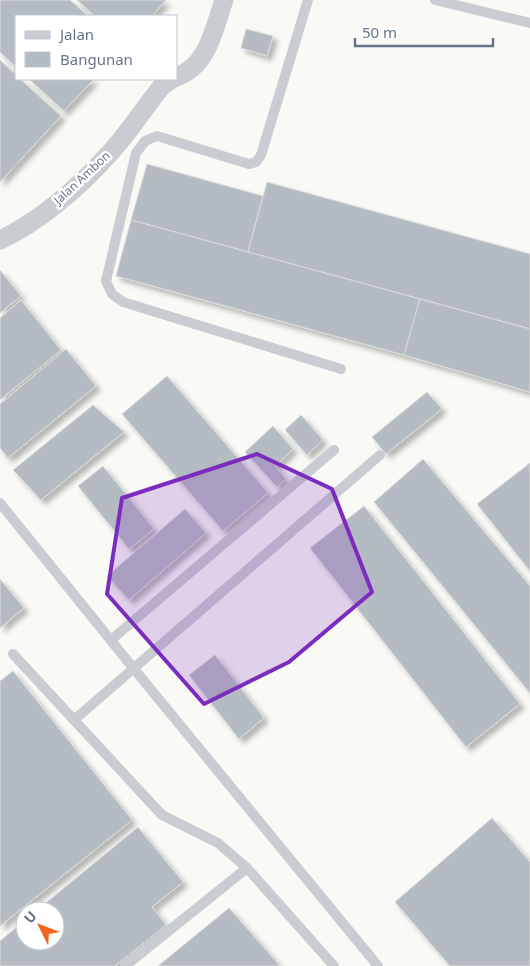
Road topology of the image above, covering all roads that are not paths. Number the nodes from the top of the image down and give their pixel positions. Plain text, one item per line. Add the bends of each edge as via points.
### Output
1 (224, 0) edge
2 (308, 0) edge
3 (435, 0) edge
4 (530, 23) edge
5 (178, 76) edge
6 (171, 80) edge
7 (0, 240) edge
8 (341, 370) dead end
9 (334, 450) dead end
10 (380, 455) dead end
11 (0, 503) edge
12 (111, 640) junction
13 (14, 654) dead end
14 (134, 669) junction
15 (74, 720) junction
16 (247, 868) junction
17 (125, 966) edge
18 (334, 966) edge
19 (378, 966) edge

1 - 5 street via 200,61
2 - 8 lane via 261,155 256,162 249,164 157,136 145,140 136,153 106,282 112,294 123,302
3 - 4 lane
6 - 7 street, Jalan Ambon via 162,86 86,178 49,209
9 - 12 lane
10 - 14 lane
11 - 12 lane
12 - 14 lane
13 - 15 lane
14 - 15 lane
14 - 19 lane
15 - 16 lane via 162,815 218,843
16 - 17 lane
16 - 18 lane

